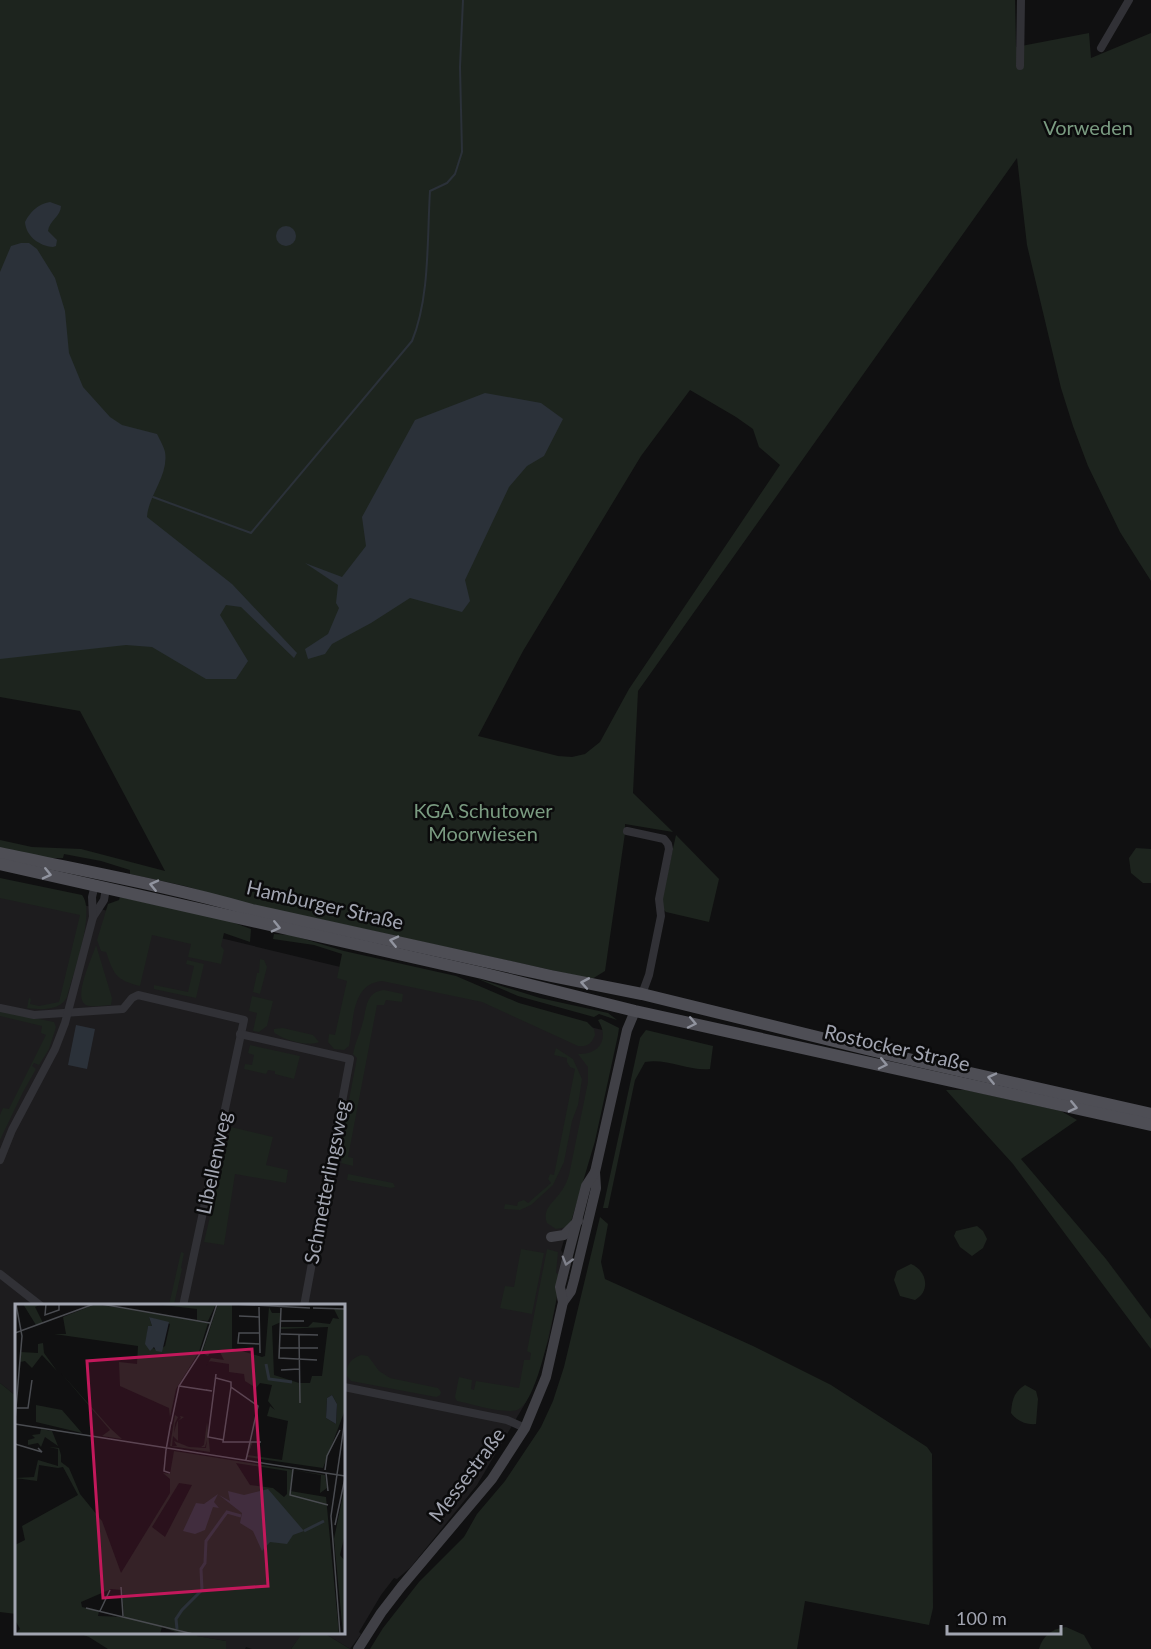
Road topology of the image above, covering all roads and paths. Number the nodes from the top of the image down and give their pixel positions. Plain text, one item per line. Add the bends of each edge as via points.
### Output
1 (1021, 0) edge
2 (1129, 0) edge
3 (1101, 48) dead end
4 (1020, 66) dead end
5 (627, 831) dead end
6 (0, 853) edge
7 (0, 864) edge
8 (102, 880) junction
9 (642, 994) junction
10 (0, 1008) edge
11 (635, 1011) junction
12 (69, 1013) junction
13 (240, 1034) junction
14 (1151, 1114) edge
15 (1151, 1125) edge
16 (0, 1160) edge
17 (595, 1172) junction
18 (578, 1221) junction
19 (551, 1237) dead end
20 (0, 1274) edge
21 (563, 1302) junction
22 (40, 1304) edge
23 (183, 1304) edge
24 (304, 1304) edge
25 (345, 1387) edge
26 (525, 1428) junction
27 (358, 1649) edge

1 - 4 street
2 - 3 street
5 - 9 street via 668,843 659,899 661,916
6 - 8 main road, Hamburger Straße
7 -> 8 main road, Hamburger Straße
9 -> 8 main road, Hamburger Straße via 211,898
8 -> 11 main road, Hamburger Straße
8 - 12 street via 104,900 93,916
9 - 11 main road
14 -> 9 main road, Rostocker Straße
10 - 12 street via 34,1015
11 -> 15 main road, Rostocker Straße
11 - 17 main road, Messestraße via 627,1030
12 - 13 street, Libellenweg via 123,1009 138,995 244,1020
12 - 16 street
13 - 23 street, Libellenweg
13 - 24 street, Schmetterlingsweg via 350,1059
17 - 18 main road, Messestraße via 586,1186
17 - 21 main road, Messestraße via 596,1188 571,1291
18 - 19 main road via 564,1235
18 -> 21 main road, Messestraße via 560,1287
20 - 22 street
21 - 26 main road, Messestraße via 546,1377
25 - 26 street via 507,1420
26 - 27 main road, Messestraße via 492,1479 389,1602

